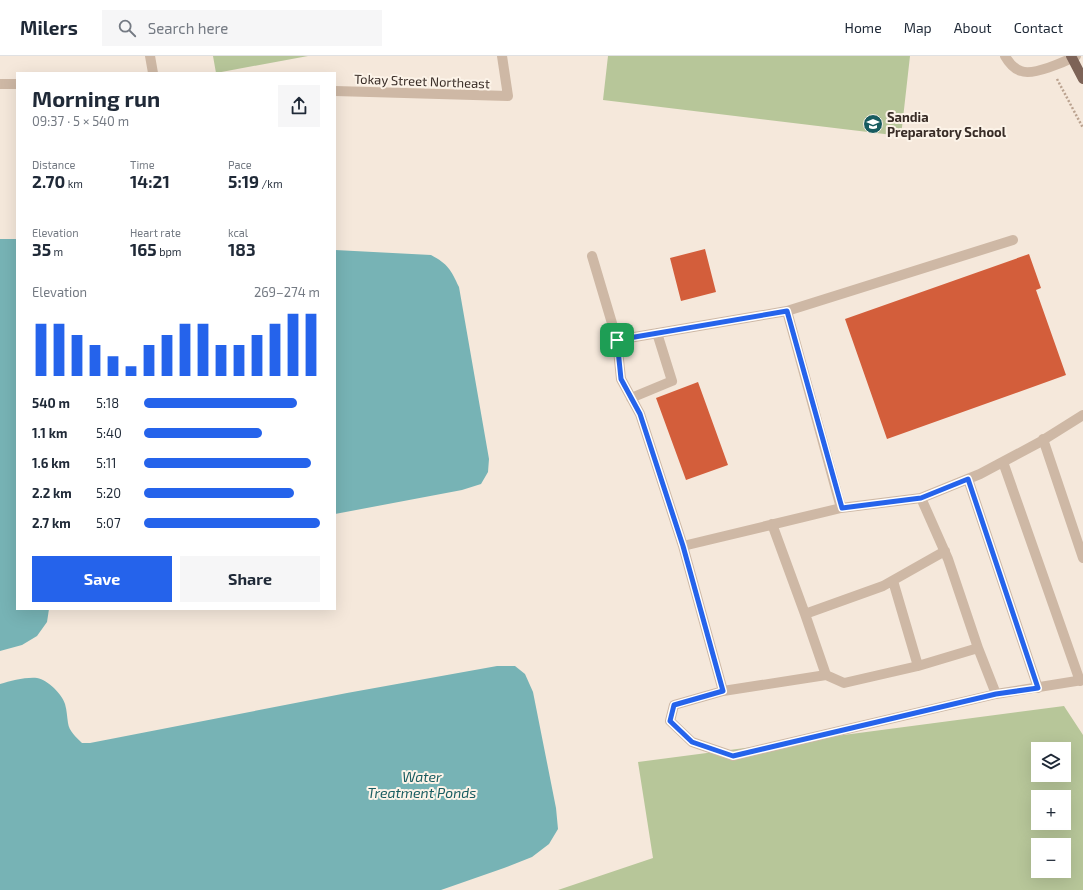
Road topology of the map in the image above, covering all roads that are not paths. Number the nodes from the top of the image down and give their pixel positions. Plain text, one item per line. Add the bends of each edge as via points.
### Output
1 (150, 56) edge
2 (502, 56) edge
3 (1005, 56) edge
4 (1073, 57) edge
5 (153, 72) edge
6 (1083, 79) edge
7 (0, 84) edge
8 (16, 84) edge
9 (336, 91) edge
10 (1013, 240) dead end
11 (592, 256) dead end
12 (787, 311) junction
13 (657, 333) junction
14 (617, 340) junction
15 (631, 398) junction
16 (1083, 415) edge
17 (1043, 440) junction
18 (1003, 462) junction
19 (968, 479) junction
20 (921, 498) junction
21 (842, 508) junction
22 (772, 524) junction
23 (683, 546) junction
24 (945, 551) junction
25 (1083, 558) edge
26 (893, 581) junction
27 (805, 614) junction
28 (978, 648) junction
29 (918, 666) junction
30 (826, 675) junction
31 (1081, 681) edge
32 (1038, 688) junction
33 (723, 691) junction
34 (996, 694) junction

1 - 5 street
2 - 9 street, Tokay Street Northeast via 508,96
3 - 4 street via 1014,68 1022,72 1050,66
4 - 6 main road
7 - 8 street
10 - 12 street
11 - 14 street
12 - 13 street
12 - 21 street
13 - 14 street
13 - 15 street via 672,381
14 - 15 street via 621,379
15 - 23 street via 640,414
16 - 17 street
17 - 18 street
17 - 25 street
18 - 19 street
18 - 31 street
19 - 20 street
19 - 32 street
20 - 21 street
20 - 24 street
21 - 22 street
22 - 23 street
22 - 27 street
23 - 33 street
24 - 26 street
24 - 28 street
26 - 27 street
26 - 29 street
27 - 30 street
28 - 29 street
28 - 34 street
29 - 30 street via 844,683
30 - 33 street
31 - 32 street
32 - 34 street
33 - 34 street via 674,705 670,721 692,742 733,756

